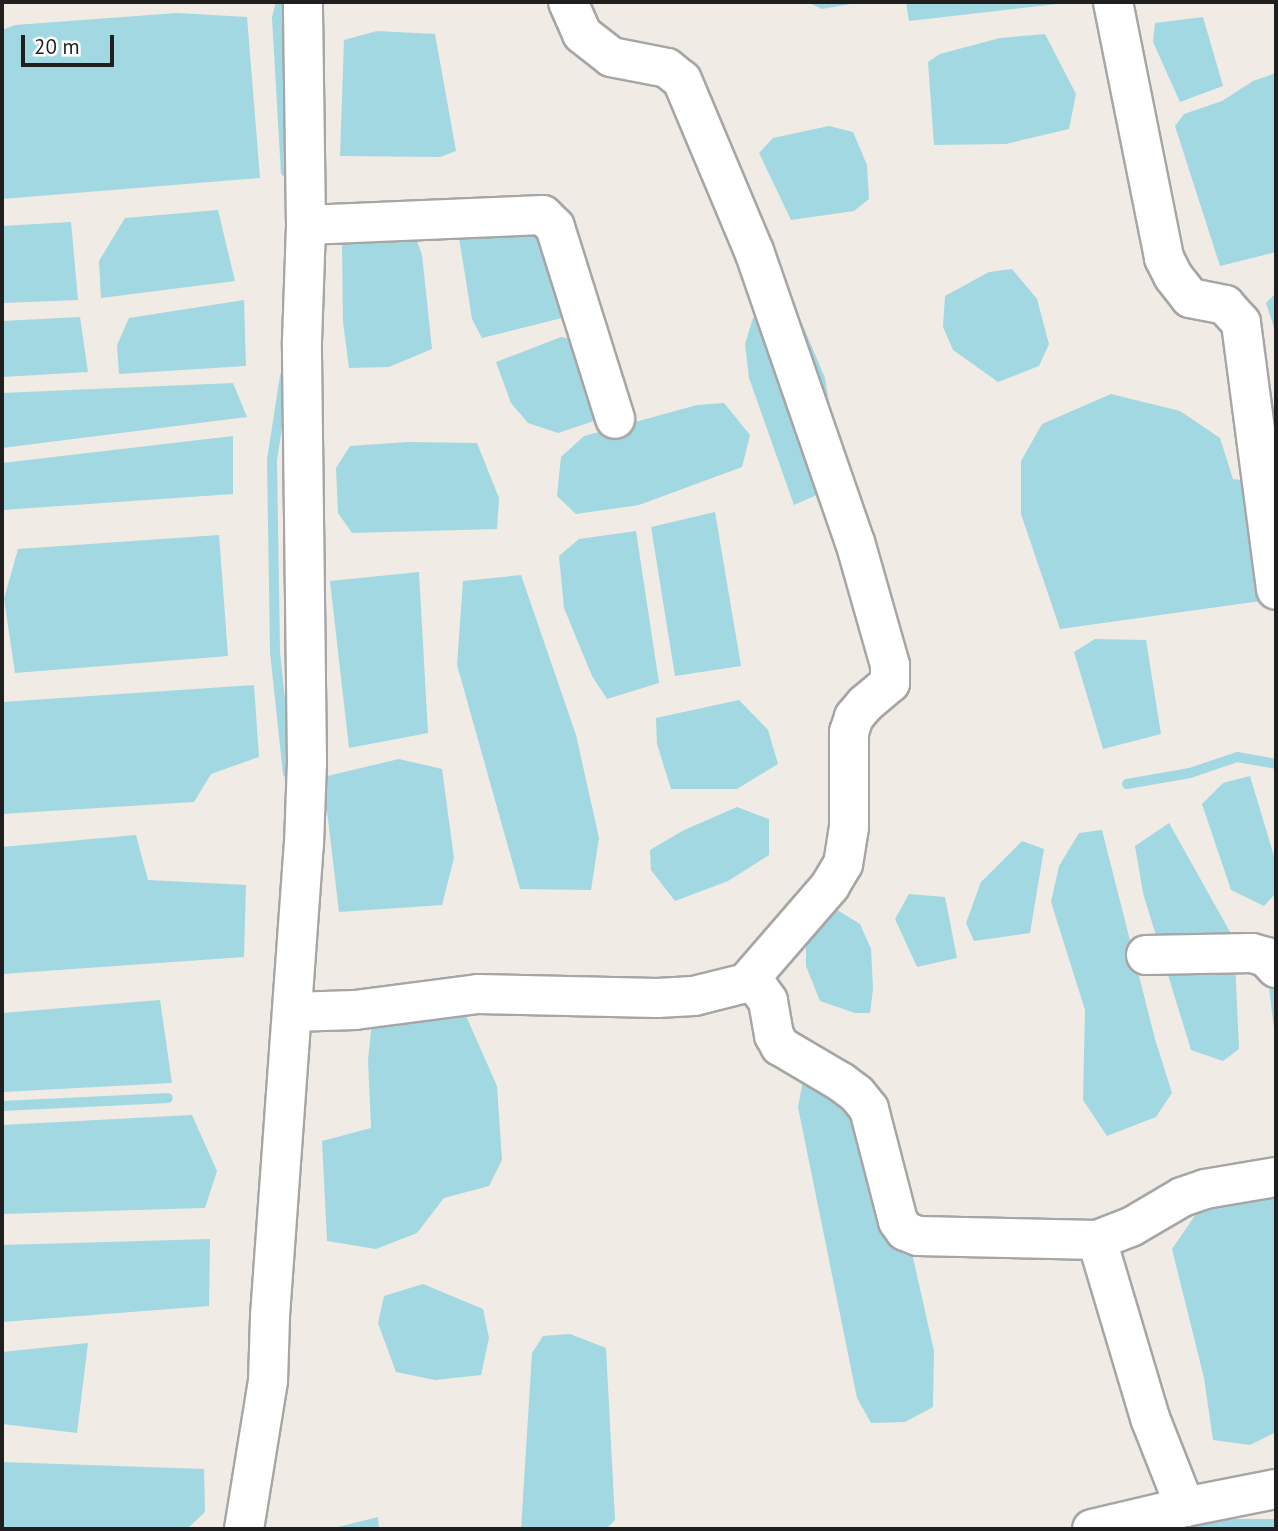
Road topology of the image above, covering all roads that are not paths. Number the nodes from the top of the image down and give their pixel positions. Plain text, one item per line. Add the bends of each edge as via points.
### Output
1 (303, 2) edge
2 (568, 2) edge
3 (1113, 2) edge
4 (306, 225) junction
5 (615, 419) dead end
6 (1276, 590) edge
7 (1146, 955) dead end
8 (1276, 968) edge
9 (746, 982) junction
10 (292, 1012) junction
11 (1276, 1177) edge
12 (1097, 1240) junction
13 (1276, 1489) edge
14 (1185, 1507) junction
15 (244, 1529) edge
16 (1092, 1529) edge

1 - 4 street
2 - 9 street via 582,34 611,57 667,68 682,79 759,265 855,542 890,665 890,682 864,704 849,732 849,827 843,864 830,886
3 - 6 street via 1164,258 1190,298 1225,305 1241,323
4 - 5 street via 543,215 555,228
4 - 10 street via 302,491 307,763
7 - 8 street via 1252,953 1266,957
9 - 10 street via 694,996 478,994 355,1010
9 - 12 street via 758,987 768,1001 780,1046 858,1094 869,1109 898,1221 905,1231 932,1238
10 - 15 street via 268,1381
11 - 12 street via 1182,1197 1131,1227
12 - 14 street via 1150,1418
13 - 14 street
14 - 16 street

